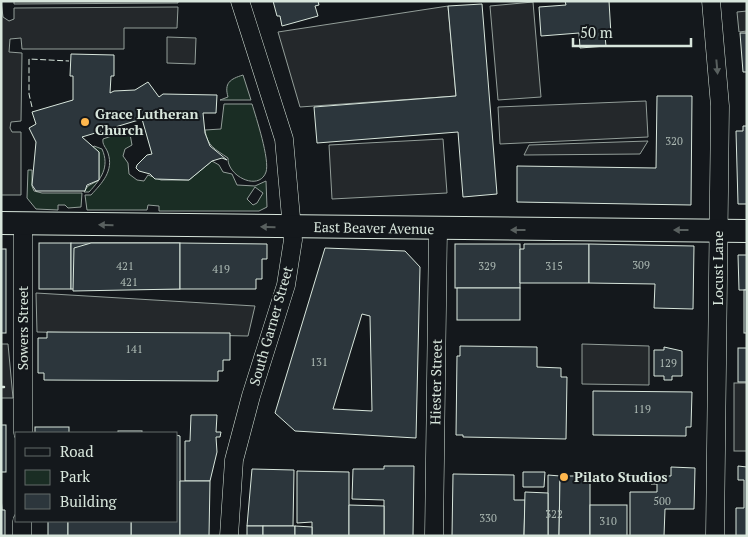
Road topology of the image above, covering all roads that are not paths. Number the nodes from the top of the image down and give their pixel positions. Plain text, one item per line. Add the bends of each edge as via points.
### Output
1 (240, 1) edge
2 (711, 1) edge
3 (1, 223) edge
4 (23, 224) junction
5 (292, 228) junction
6 (438, 229) junction
7 (718, 231) junction
8 (747, 231) edge
9 (23, 432) edge
10 (22, 522) edge
11 (22, 536) edge
12 (228, 536) edge
13 (434, 536) edge
14 (714, 536) edge

1 - 5 street, South Garner Street via 284,139
2 -> 7 street, Locust Lane via 720,106
3 - 4 main road, East Beaver Avenue
5 -> 4 main road, East Beaver Avenue
4 - 9 street, Sowers Street
5 - 6 main road, East Beaver Avenue
5 - 12 street, South Garner Street via 286,285 234,460
7 -> 6 main road, East Beaver Avenue
6 - 13 street, Hiester Street
7 - 8 main road, East Beaver Avenue
7 - 14 street, Locust Lane
10 - 11 street

